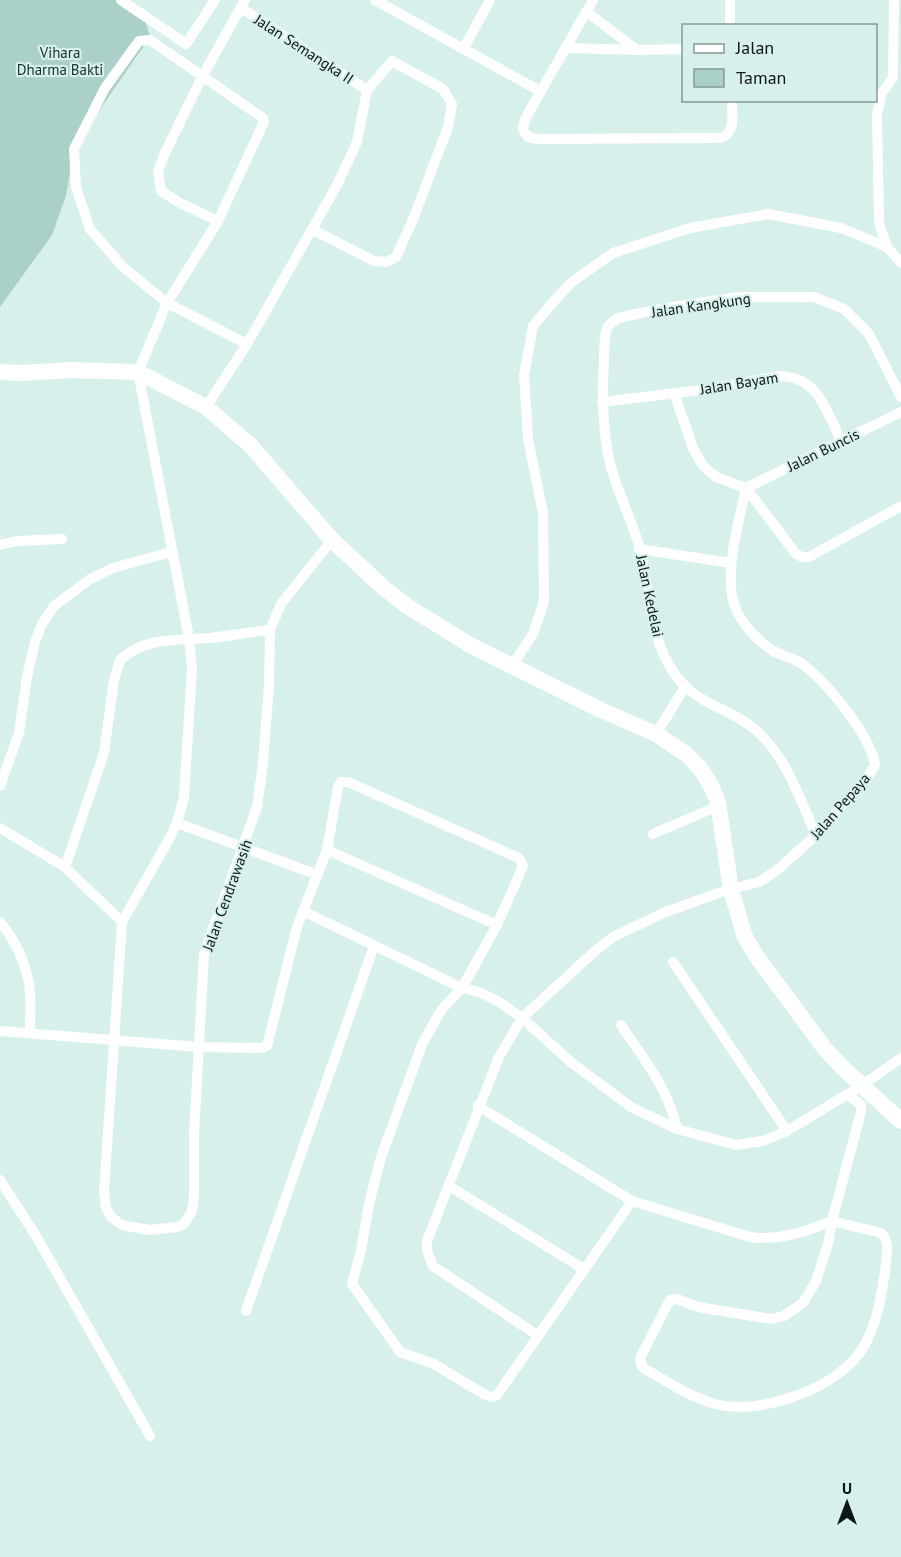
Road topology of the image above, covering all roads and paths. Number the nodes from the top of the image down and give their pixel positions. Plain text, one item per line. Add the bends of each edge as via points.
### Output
1 (121, 0) edge
2 (215, 0) edge
3 (375, 0) edge
4 (490, 0) edge
5 (594, 0) edge
6 (730, 0) edge
7 (894, 0) edge
8 (243, 4) edge
9 (587, 12) junction
10 (730, 24) edge
11 (464, 48) junction
12 (566, 48) junction
13 (682, 49) edge
14 (638, 50) junction
15 (203, 75) junction
16 (367, 90) junction
17 (540, 92) junction
18 (732, 102) edge
19 (218, 221) junction
20 (313, 230) junction
21 (887, 247) junction
22 (901, 263) edge
23 (167, 303) junction
24 (604, 335) joint
25 (247, 344) junction
26 (0, 372) edge
27 (138, 372) junction
28 (674, 393) junction
29 (901, 397) edge
30 (602, 402) junction
31 (206, 407) junction
32 (901, 411) edge
33 (841, 441) junction
34 (746, 488) junction
35 (901, 506) edge
36 (62, 539) dead end
37 (332, 540) junction
38 (0, 545) edge
39 (639, 549) junction
40 (171, 552) junction
41 (731, 563) junction
42 (270, 630) junction
43 (189, 638) junction
44 (512, 666) junction
45 (685, 687) junction
46 (656, 734) junction
47 (0, 786) edge
48 (718, 806) junction
49 (177, 823) junction
50 (0, 828) edge
51 (653, 834) dead end
52 (816, 835) junction
53 (244, 849) junction
54 (327, 850) junction
55 (65, 867) junction
56 (318, 875) junction
57 (731, 890) junction
58 (303, 911) junction
59 (0, 921) edge
60 (122, 922) junction
61 (497, 925) junction
62 (374, 946) junction
63 (673, 962) dead end
64 (462, 988) junction
65 (522, 1018) junction
66 (621, 1025) dead end
67 (0, 1030) edge
68 (30, 1032) junction
69 (116, 1041) junction
70 (199, 1047) junction
71 (901, 1058) edge
72 (854, 1090) junction
73 (478, 1106) junction
74 (901, 1121) edge
75 (677, 1129) junction
76 (787, 1131) junction
77 (0, 1180) edge
78 (449, 1186) junction
79 (632, 1201) junction
80 (832, 1221) junction
81 (584, 1269) junction
82 (246, 1311) dead end
83 (537, 1335) junction
84 (150, 1437) dead end

1 - 2 street via 186,44
3 - 11 street
4 - 11 street
5 - 9 street
6 - 10 street
7 - 21 street via 893,77 881,95 877,115 879,224
8 - 15 street
8 - 16 street, Jalan Semangka II
9 - 12 street
9 - 14 street
11 - 17 street
12 - 14 street
12 - 17 street
13 - 14 street
15 - 19 street via 264,122
15 - 19 street via 165,153 158,171 159,183 161,191
15 - 23 street via 150,40 139,41 105,88 74,149 76,187 90,229 123,267
16 - 20 street via 357,142
16 - 20 street via 392,61 443,89 452,104 448,127 414,217 396,257 387,262 375,261
17 - 18 street via 523,123 528,137 538,139 721,138 731,132
19 - 23 street
20 - 25 street
21 - 22 street
21 - 44 street via 841,228 768,214 690,228 613,253 572,282 555,300 533,326 524,375 528,439 543,513 544,602 533,634
23 - 25 street
23 - 27 street
24 - 29 street, Jalan Kangkung via 618,318 660,309 739,297 814,297 844,309 869,334
24 - 30 street, Jalan Kedelai
25 - 31 street
26 - 27 street
27 - 31 street
27 - 40 street
28 - 30 street, Jalan Bayam
28 - 33 street, Jalan Bayam via 793,376 812,387
28 - 34 street via 703,466 716,477
30 - 39 street, Jalan Kedelai via 610,463
31 - 37 street via 250,446
32 - 33 street, Jalan Buncis
33 - 34 street, Jalan Buncis
34 - 35 street via 802,557 809,557
34 - 41 street, Jalan Pepaya
36 - 38 street
37 - 42 street via 281,604
37 - 44 street via 407,606
39 - 41 street
39 - 45 street, Jalan Kedelai via 661,648
40 - 43 street
40 - 47 street via 113,568 90,579 54,606 35,642 19,733
41 - 52 street, Jalan Pepaya via 732,598 743,621 772,650 800,662 817,677 839,701 873,753 875,765 869,775
42 - 43 street
42 - 53 street, Jalan Cendrawasih via 270,685 261,787
43 - 49 street via 192,669 184,797
43 - 55 street via 151,643 120,660 104,753
44 - 46 street
45 - 46 street
45 - 52 street, Jalan Kedelai via 758,731 780,758
46 - 48 street via 699,768
48 - 51 street
48 - 57 street
49 - 53 street
49 - 60 street
50 - 55 street
52 - 57 street, Jalan Pepaya via 759,882
53 - 56 street
53 - 70 street, Jalan Cendrawasih via 204,954
54 - 56 street
54 - 61 street
54 - 61 street via 338,787 341,782 348,782 521,860 522,868
55 - 60 street
56 - 58 street
57 - 65 street, Jalan Pepaya via 663,913 613,937
57 - 72 street via 745,937 757,957
58 - 62 street
58 - 70 street via 267,1046
59 - 68 street via 17,947 27,980
60 - 69 street
61 - 64 street
62 - 64 street
62 - 82 street
63 - 76 street
64 - 65 street via 498,1001
64 - 83 street via 442,1009 419,1053 378,1167 352,1284 400,1352 434,1364 490,1397 497,1395
65 - 73 street, Jalan Pepaya via 499,1057
65 - 75 street via 593,1080 631,1107
66 - 75 street via 664,1088
67 - 68 street
68 - 69 street
69 - 70 street
69 - 70 street, Jalan Cendrawasih via 106,1208 122,1225 150,1230 177,1227 188,1218 194,1197
71 - 72 street
72 - 74 street
72 - 76 street
72 - 80 street via 861,1112
73 - 78 street, Jalan Pepaya
73 - 79 street
75 - 76 street via 736,1145 763,1141
77 - 84 street
78 - 81 street
78 - 83 street, Jalan Pepaya via 427,1241 433,1266
79 - 80 street via 766,1239 798,1234
79 - 81 street
80 - 80 street via 816,1281 795,1310 771,1320 670,1300 640,1358 644,1368 695,1396 734,1408 767,1405 841,1371 854,1360 870,1334 880,1298 887,1242 881,1233
81 - 83 street

